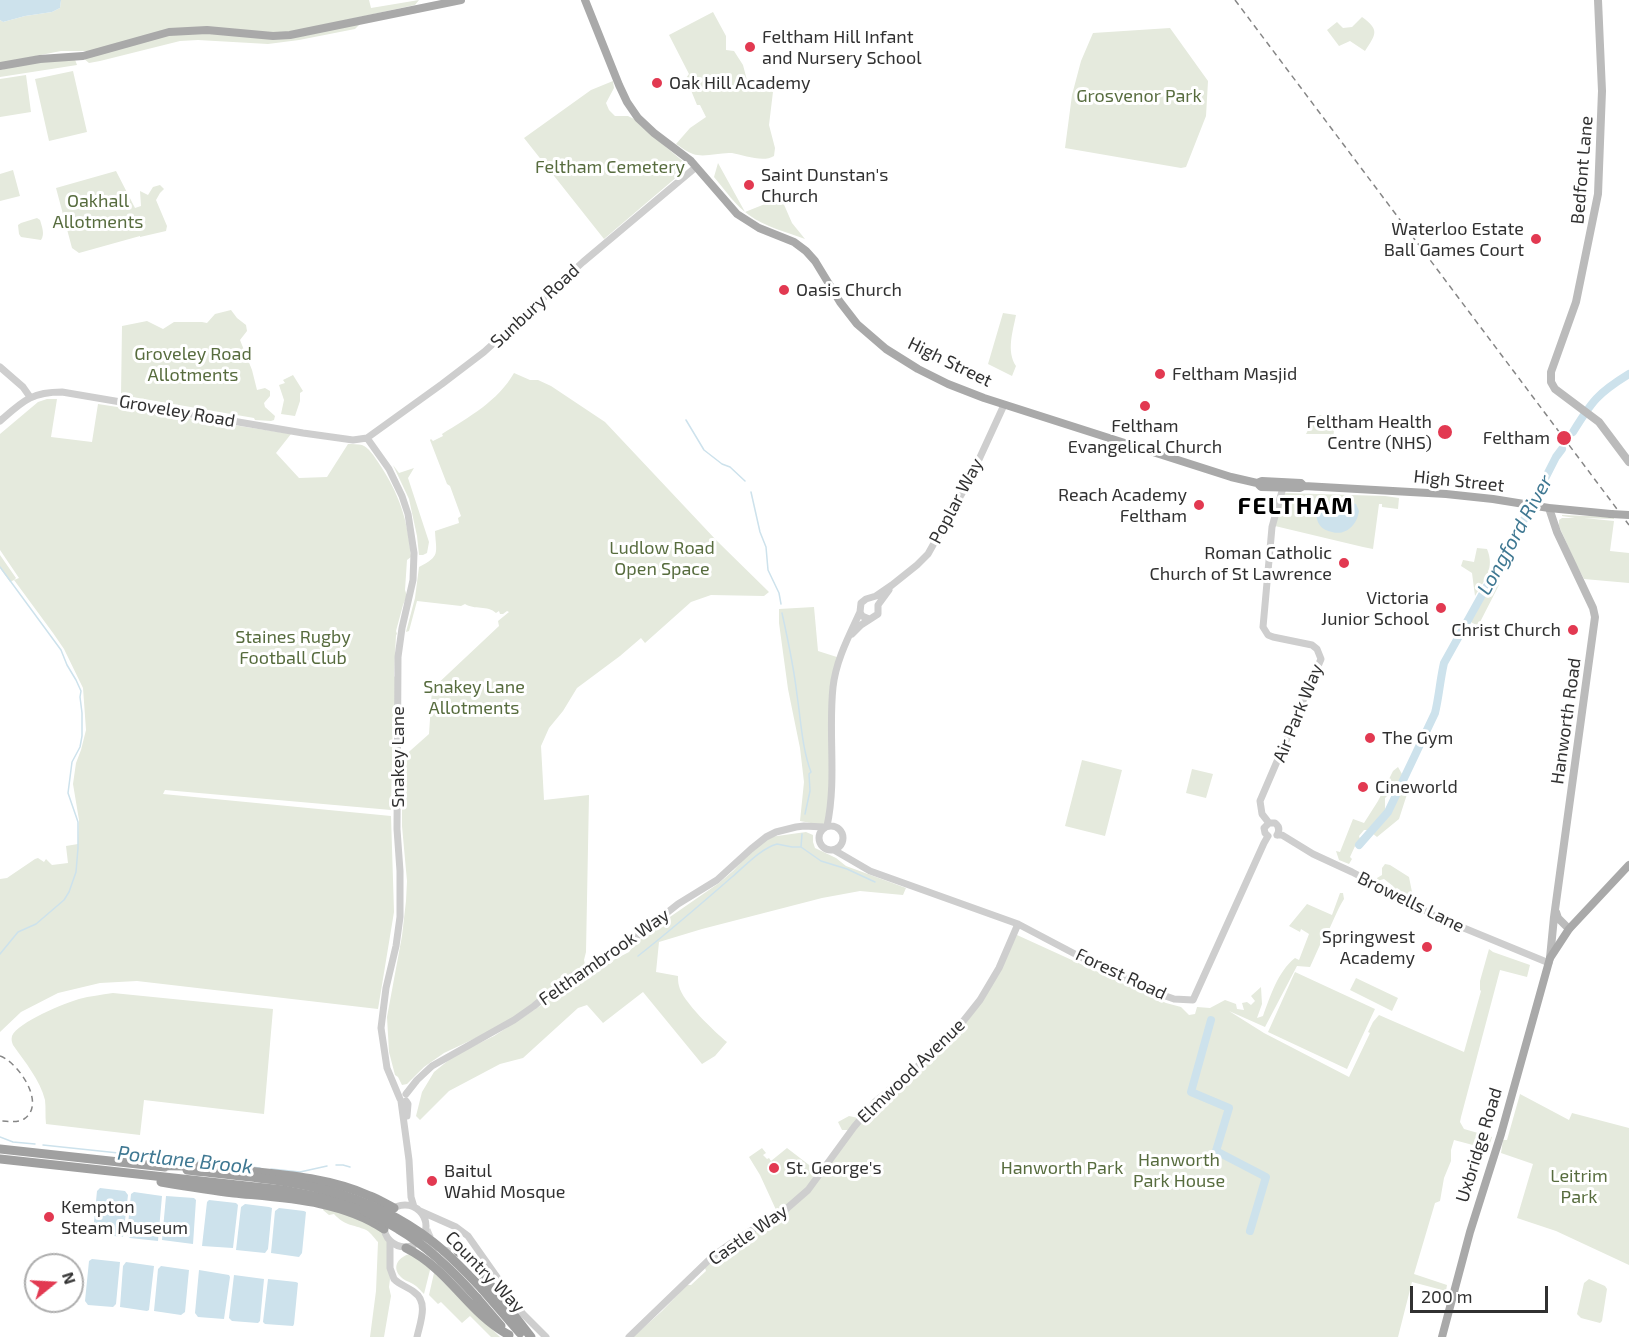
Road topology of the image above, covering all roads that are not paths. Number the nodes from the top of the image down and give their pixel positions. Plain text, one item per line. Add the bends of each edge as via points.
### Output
1 (461, 0) edge
2 (585, 0) edge
3 (1598, 0) edge
4 (0, 66) edge
5 (696, 167) junction
6 (0, 367) edge
7 (30, 397) junction
8 (1004, 405) junction
9 (0, 421) edge
10 (367, 438) junction
11 (1629, 462) edge
12 (1281, 485) junction
13 (1549, 508) junction
14 (1629, 515) edge
15 (892, 585) junction
16 (869, 599) junction
17 (878, 605) junction
18 (860, 612) junction
19 (869, 619) junction
20 (848, 640) junction
21 (831, 806) junction
22 (1269, 823) junction
23 (836, 827) junction
24 (823, 829) junction
25 (1277, 835) junction
26 (1268, 836) junction
27 (841, 844) junction
28 (834, 850) junction
29 (849, 858) junction
30 (1629, 865) edge
31 (1556, 911) junction
32 (1018, 924) junction
33 (1569, 929) junction
34 (1550, 960) junction
35 (403, 1098) junction
36 (0, 1149) edge
37 (0, 1159) edge
38 (161, 1166) junction
39 (85, 1168) junction
40 (814, 1183) joint
41 (410, 1187) junction
42 (396, 1207) junction
43 (417, 1209) junction
44 (441, 1219) junction
45 (427, 1226) junction
46 (384, 1229) junction
47 (390, 1241) junction
48 (403, 1247) junction
49 (458, 1252) tunnel mouth
50 (390, 1261) junction
51 (480, 1294) junction
52 (510, 1336) edge
53 (417, 1337) edge
54 (524, 1337) edge
55 (531, 1337) edge
56 (546, 1337) edge
57 (629, 1337) edge
58 (1442, 1337) edge

1 - 4 main road via 290,35 169,32 83,56 40,58
2 - 5 main road, High Street via 632,110 644,125
3 - 11 main road, Bedfont Lane via 1602,91 1598,194 1576,302 1551,382 1602,425
5 - 8 main road, High Street via 737,214 806,251 857,324 876,341 948,384
5 - 10 street, Sunbury Road via 484,352
6 - 7 street
7 - 9 street
7 - 10 street, Groveley Road via 62,392 303,433 353,440
8 - 12 main road, High Street via 1233,478
8 - 15 street, Poplar Way via 970,479 928,554
10 - 35 street, Snakey Lane via 389,468 402,496 414,553 413,580 398,657 400,917 381,1028 387,1068
12 - 13 main road, High Street via 1301,483 1446,494
12 - 22 street, Air Park Way via 1272,528 1265,631 1312,645 1322,659 1260,801
13 - 14 main road, High Street, bridge
13 - 31 main road, Hanworth Road via 1595,616
15 - 16 street, Poplar Way
15 - 17 street, Poplar Way
16 - 17 street
16 - 18 street via 861,603
17 - 19 street via 878,614
18 - 19 street
18 - 20 street
19 - 20 street
20 - 21 street via 833,686
21 - 23 street
21 - 24 street
22 - 25 street via 1277,825
22 - 26 street via 1264,828
23 - 24 street
23 - 27 street via 843,835
24 - 28 street via 818,841 822,848
24 - 35 street, Felthambrook Way via 788,828 766,837 717,880 678,904 630,942 565,980 514,1020 432,1066
25 - 26 street
25 - 34 street, Browells Lane via 1430,913
26 - 32 street, Forest Road via 1193,1000 1174,999 1152,991
27 - 28 street
27 - 29 street
28 - 29 street
29 - 32 street via 887,878
30 - 33 main road, Uxbridge Road
31 - 33 main road
31 - 34 main road, Hanworth Road
32 - 40 street, Elmwood Avenue via 980,1000 929,1057 875,1102
33 - 34 main road, Uxbridge Road
34 - 58 main road, Uxbridge Road
35 - 41 street via 408,1104 405,1131
36 - 38 highway, Country Way
37 - 39 highway
38 - 42 highway via 230,1169 322,1181
38 - 51 highway, Country Way, bridge via 297,1183 365,1202 432,1242 454,1260
39 - 46 highway via 176,1185 320,1204 354,1214
39 - 51 highway, Country Way, bridge via 329,1199 399,1229
40 - 57 street, Castle Way via 785,1210 713,1256
41 - 42 street
41 - 43 street
42 - 43 street via 407,1205
42 - 46 street via 386,1218
43 - 44 street
43 - 45 street
44 - 45 street
44 - 56 street via 468,1236 523,1314
45 - 48 street via 418,1243
46 - 47 street
47 - 48 street
47 - 50 street
48 - 50 street
48 - 52 highway via 436,1266 490,1322
49 - 55 highway via 471,1260
50 - 53 street via 394,1279 422,1300
51 - 52 highway, Country Way
51 - 54 highway, Country Way

